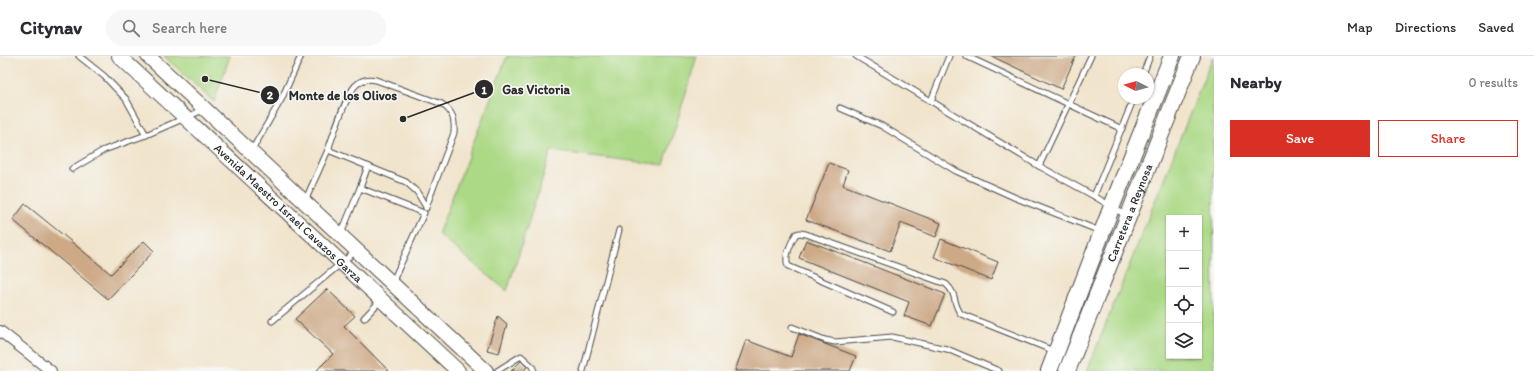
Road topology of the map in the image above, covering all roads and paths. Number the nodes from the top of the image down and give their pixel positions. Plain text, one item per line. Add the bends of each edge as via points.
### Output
1 (79, 56) edge
2 (119, 56) edge
3 (148, 56) edge
4 (301, 56) edge
5 (856, 56) edge
6 (949, 56) edge
7 (966, 56) edge
8 (1091, 56) edge
9 (1150, 56) edge
10 (1172, 56) edge
11 (1192, 56) edge
12 (1145, 68) edge
13 (931, 101) junction
14 (1068, 104) junction
15 (1132, 104) edge
16 (840, 108) dead end
17 (206, 109) junction
18 (186, 118) junction
19 (1122, 129) junction
20 (146, 135) junction
21 (328, 150) junction
22 (251, 151) junction
23 (368, 166) junction
24 (1039, 166) junction
25 (72, 169) dead end
26 (360, 188) junction
27 (1094, 196) junction
28 (305, 202) junction
29 (1112, 206) junction
30 (426, 207) junction
31 (424, 213) junction
32 (1129, 217) junction
33 (619, 230) dead end
34 (1102, 232) junction
35 (340, 235) junction
36 (356, 250) junction
37 (342, 263) junction
38 (392, 284) junction
39 (382, 300) junction
40 (416, 307) junction
41 (893, 312) dead end
42 (364, 318) dead end
43 (272, 321) dead end
44 (405, 321) junction
45 (792, 327) dead end
46 (0, 331) edge
47 (454, 341) junction
48 (1057, 352) junction
49 (441, 355) junction
50 (51, 371) edge
51 (458, 371) edge
52 (486, 371) edge
53 (497, 371) edge
54 (534, 371) edge
55 (583, 371) edge
56 (999, 371) edge
57 (1049, 371) edge
58 (1067, 371) edge

1 - 20 lane via 104,76 126,99
2 - 18 main road, Avenida Maestro Israel Cavazos Garza
3 - 17 main road, Avenida Maestro Israel Cavazos Garza
4 - 22 lane via 268,125
5 - 13 lane
6 - 13 lane
7 - 14 lane
8 - 14 lane
9 - 12 lane
10 - 29 main road, Carretera a Reynosa
11 - 32 main road, Carretera a Reynosa
13 - 24 lane
14 - 19 lane
14 - 24 lane
15 - 19 lane
16 - 34 lane via 882,126 956,171
17 - 18 lane
17 - 22 main road, Avenida Maestro Israel Cavazos Garza
18 - 20 lane
18 - 37 main road, Avenida Maestro Israel Cavazos Garza
19 - 27 lane
20 - 25 lane via 104,150
21 - 23 lane
21 - 28 lane
21 - 30 lane via 351,90 362,80 376,80 442,104 453,115 454,133
22 - 28 main road, Avenida Maestro Israel Cavazos Garza
23 - 26 lane
23 - 30 lane via 406,182 417,192
24 - 27 lane
26 - 31 lane
26 - 35 lane
27 - 29 lane
28 - 35 main road, Avenida Maestro Israel Cavazos Garza
29 - 32 lane
29 - 34 main road, Carretera a Reynosa
30 - 31 lane
31 - 38 lane
32 - 58 main road, Carretera a Reynosa
33 - 55 lane
34 - 48 main road, Carretera a Reynosa
35 - 36 main road, Avenida Maestro Israel Cavazos Garza
36 - 37 lane
36 - 38 main road, Avenida Maestro Israel Cavazos Garza
37 - 39 main road, Avenida Maestro Israel Cavazos Garza
37 - 43 lane
38 - 40 main road, Avenida Maestro Israel Cavazos Garza
39 - 42 lane
39 - 44 main road, Avenida Maestro Israel Cavazos Garza
40 - 44 main road
40 - 47 main road, Avenida Maestro Israel Cavazos Garza
41 - 48 lane via 788,266 786,258 796,234 806,234 946,284 953,290 957,309 961,314
44 - 49 main road, Avenida Maestro Israel Cavazos Garza
45 - 56 lane via 835,342 892,337 947,349
46 - 50 street
47 - 49 main road
47 - 52 main road, Avenida Maestro Israel Cavazos Garza
48 - 57 main road, Carretera a Reynosa
49 - 51 main road, Avenida Maestro Israel Cavazos Garza
53 - 54 lane via 521,356

